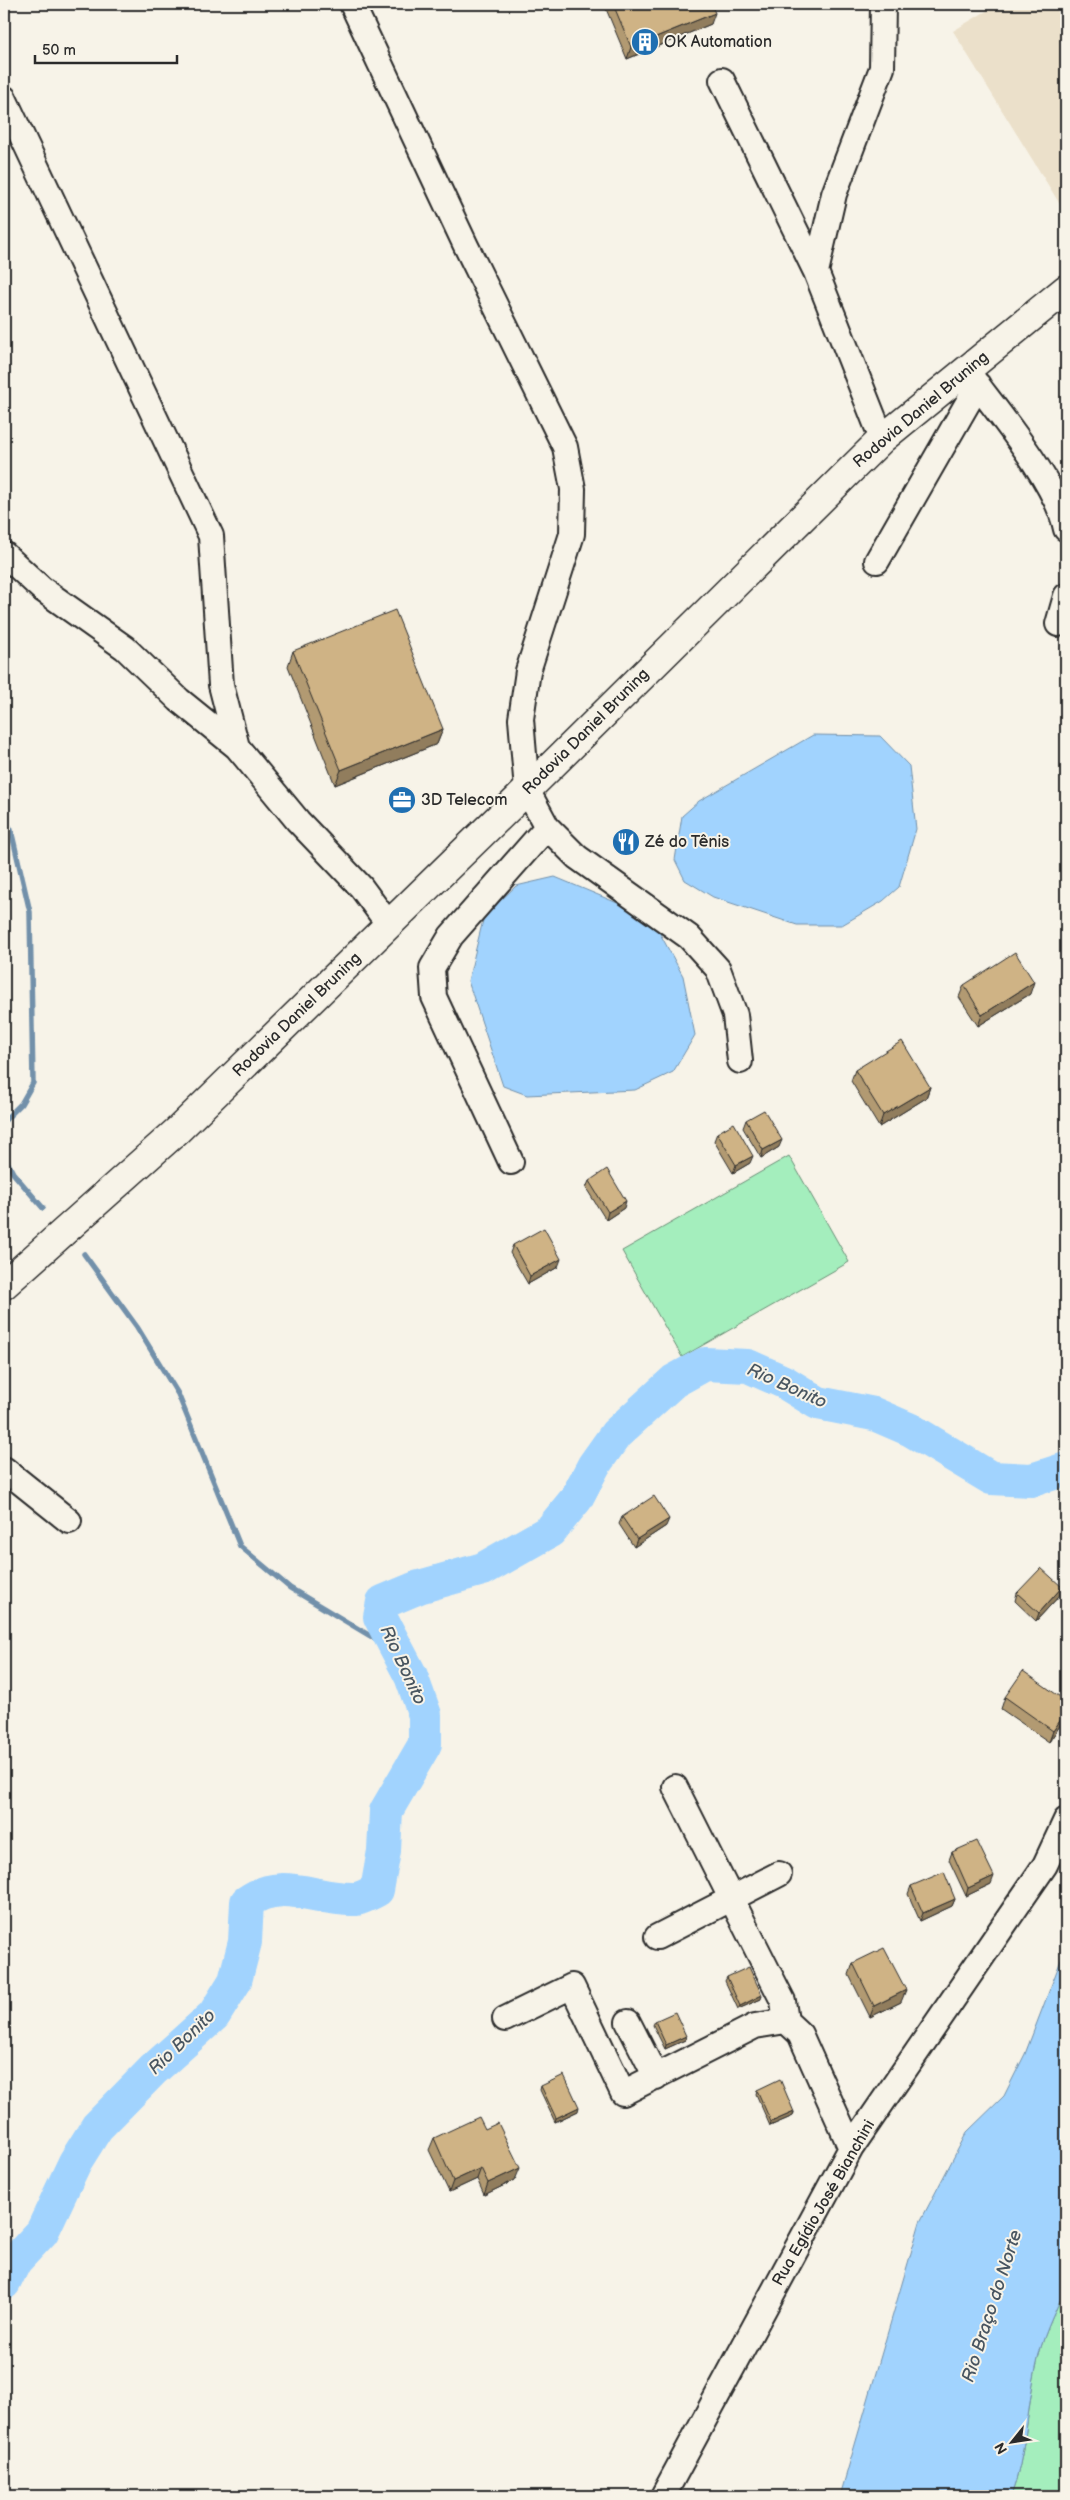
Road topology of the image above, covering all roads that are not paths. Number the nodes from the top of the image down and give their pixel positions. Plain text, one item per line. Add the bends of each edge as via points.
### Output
1 (352, 4) edge
2 (883, 4) edge
3 (722, 80) dead end
4 (4, 98) edge
5 (816, 272) junction
6 (1066, 289) edge
7 (972, 378) junction
8 (882, 439) junction
9 (1066, 529) edge
10 (4, 554) edge
11 (877, 561) dead end
12 (1066, 596) edge
13 (1058, 624) dead end
14 (237, 747) junction
15 (527, 790) junction
16 (547, 827) junction
17 (389, 925) junction
18 (740, 1061) dead end
19 (511, 1162) dead end
20 (4, 1285) edge
21 (4, 1468) edge
22 (69, 1521) dead end
23 (675, 1787) dead end
24 (1066, 1820) edge
25 (779, 1874) dead end
26 (732, 1899) junction
27 (657, 1937) dead end
28 (505, 2019) dead end
29 (786, 2021) junction
30 (628, 2022) dead end
31 (656, 2077) junction
32 (851, 2148) junction
33 (664, 2496) edge

1 - 15 street via 565,447 573,489 572,534 528,671 521,719
2 - 5 street via 882,68 834,194
3 - 5 street
4 - 14 street via 211,536 221,685
5 - 8 street
6 - 7 main road, Rodovia Daniel Bruning
7 - 8 main road, Rodovia Daniel Bruning
7 - 9 street via 1036,466 1063,513
7 - 11 street
8 - 15 main road, Rodovia Daniel Bruning
10 - 14 street via 42,589 125,648 180,700
12 - 13 street
14 - 17 street via 298,821 361,887
15 - 16 street
15 - 17 main road, Rodovia Daniel Bruning
16 - 18 street via 576,858 689,937 718,969 734,1015
16 - 19 street via 451,936 432,968 434,997
17 - 20 main road, Rodovia Daniel Bruning via 178,1130
21 - 22 street
23 - 26 street
24 - 32 street, Rua Egídio José Bianchini via 1045,1865
25 - 26 street
26 - 27 street
26 - 29 street via 783,2001
28 - 31 street via 572,1986 623,2093
29 - 31 street via 755,2026
29 - 32 street via 800,2034
30 - 31 street
32 - 33 street, Rua Egídio José Bianchini

